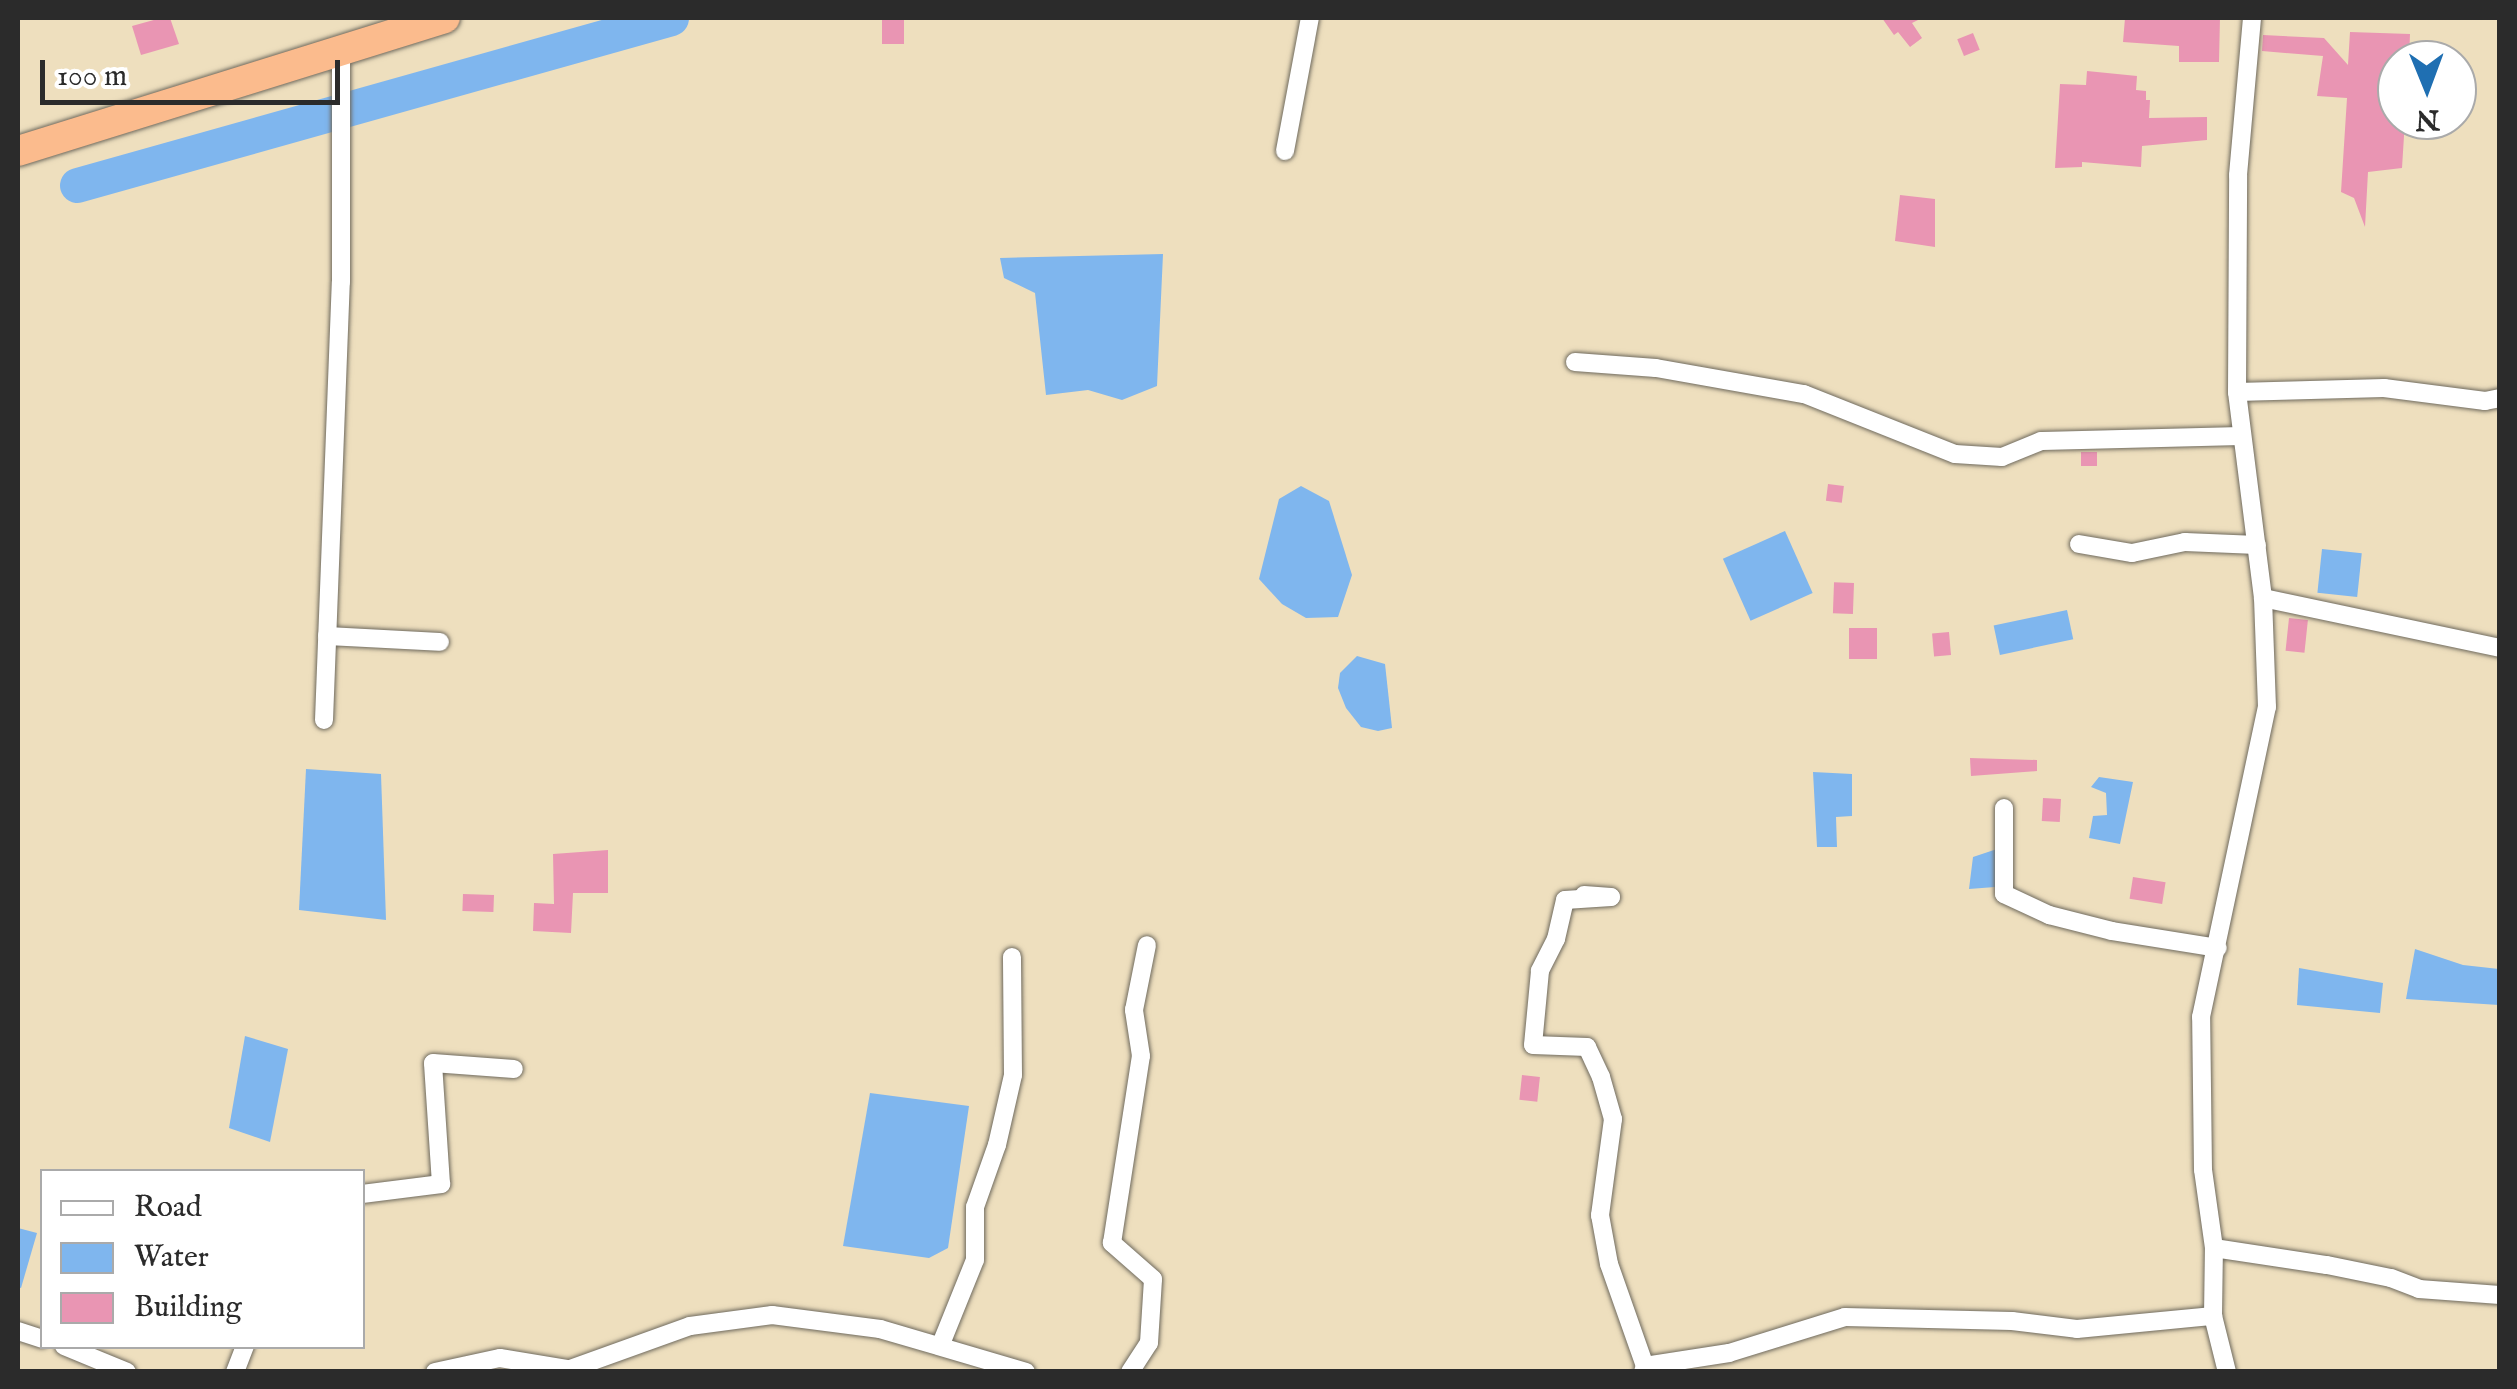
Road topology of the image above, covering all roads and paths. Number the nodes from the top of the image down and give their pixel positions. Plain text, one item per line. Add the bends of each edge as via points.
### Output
1 (444, 18) edge
2 (1310, 18) edge
3 (2252, 18) edge
4 (341, 50) junction
5 (18, 150) edge
6 (1285, 151) dead end
7 (1575, 362) dead end
8 (2237, 392) junction
9 (2500, 398) edge
10 (2242, 436) junction
11 (2079, 544) dead end
12 (2257, 545) junction
13 (2264, 598) junction
14 (328, 636) junction
15 (440, 642) dead end
16 (2500, 648) edge
17 (324, 720) dead end
18 (2004, 808) dead end
19 (1584, 895) dead end
20 (1147, 945) dead end
21 (2218, 948) junction
22 (1012, 957) dead end
23 (514, 1070) dead end
24 (365, 1194) edge
25 (2214, 1248) junction
26 (2500, 1295) edge
27 (2213, 1316) junction
28 (942, 1344) junction
29 (71, 1349) edge
30 (1644, 1369) edge
31 (565, 1370) edge
32 (127, 1372) edge
33 (434, 1372) edge
34 (1026, 1372) edge
35 (1130, 1372) edge
36 (2228, 1372) edge

1 - 4 highway
2 - 6 street
3 - 8 street via 2238,175
4 - 5 highway
4 - 14 street via 341,282
7 - 10 street via 1656,368 1804,394 1956,454 2002,457 2041,441
8 - 9 street via 2384,388
8 - 10 street
10 - 12 street
11 - 12 street via 2132,553 2185,542
12 - 13 street
13 - 16 street
13 - 21 street via 2267,707
14 - 15 street
14 - 17 street
18 - 21 street via 2004,894 2112,931
19 - 30 street via 1611,897 1565,900 1540,971 1532,1045 1587,1048 1601,1076 1613,1119 1600,1215
20 - 35 street via 1134,1010 1141,1056 1112,1243 1153,1279 1149,1343
21 - 25 street via 2202,1017 2202,1170
22 - 28 street via 1013,1075 976,1207 975,1260
23 - 24 street via 432,1062 441,1184
25 - 26 street via 2326,1264 2420,1289
25 - 27 street
27 - 30 street via 2077,1329 1846,1317 1729,1353
27 - 36 street
28 - 31 street via 772,1314 690,1326
28 - 34 street
29 - 32 street
31 - 33 street via 500,1358

